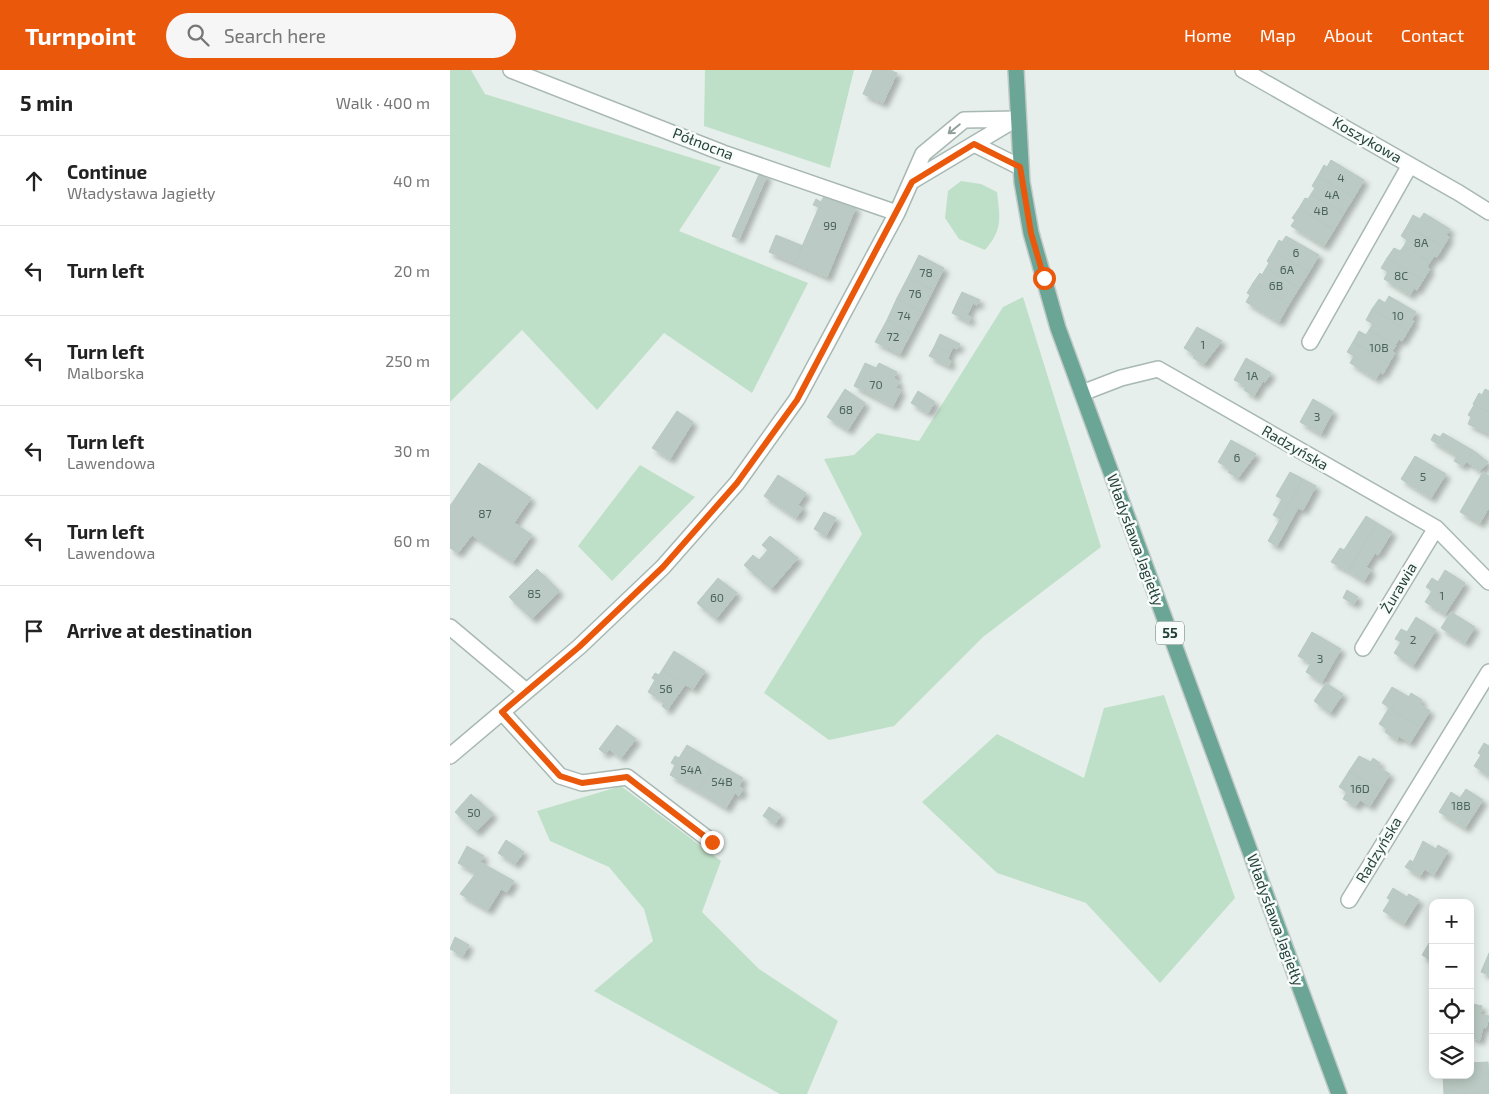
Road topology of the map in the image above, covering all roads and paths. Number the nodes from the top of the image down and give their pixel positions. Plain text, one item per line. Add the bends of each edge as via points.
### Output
1 (511, 70) edge
2 (1016, 70) edge
3 (1244, 70) edge
4 (1017, 119) junction
5 (974, 144) junction
6 (1410, 165) junction
7 (1020, 167) junction
8 (912, 182) junction
9 (1489, 212) edge
10 (897, 213) junction
11 (1310, 342) dead end
12 (1082, 394) junction
13 (1436, 528) junction
14 (1489, 558) edge
15 (1479, 570) junction
16 (1489, 582) edge
17 (450, 627) edge
18 (1363, 648) dead end
19 (1489, 672) edge
20 (526, 691) junction
21 (502, 712) junction
22 (450, 756) edge
23 (712, 842) dead end
24 (1349, 900) dead end
25 (1339, 1094) edge

1 - 10 street, Północna via 724,153
2 - 4 main road, 55
3 - 6 street, Koszykowa
4 - 5 street
4 - 7 main road, Władysława Jagiełły / 55
4 -> 8 street via 964,120 923,154
5 - 7 street
5 - 8 street
6 - 9 street, Koszykowa
6 - 11 street
7 - 12 main road, Władysława Jagiełły / 55 via 1031,233 1058,328
8 - 10 street
10 - 20 street via 797,400 737,483 663,567 579,647
12 - 13 street, Radzyńska via 1121,378 1158,369
12 - 25 main road, Władysława Jagiełły / 55
13 - 15 street, Radzyńska
13 - 18 street, Żurawia
14 - 15 street
15 - 16 street, Radzyńska
17 - 20 street
19 - 24 street, Radzyńska
20 - 21 street
21 - 22 street
21 - 23 street via 560,776 582,783 627,777

